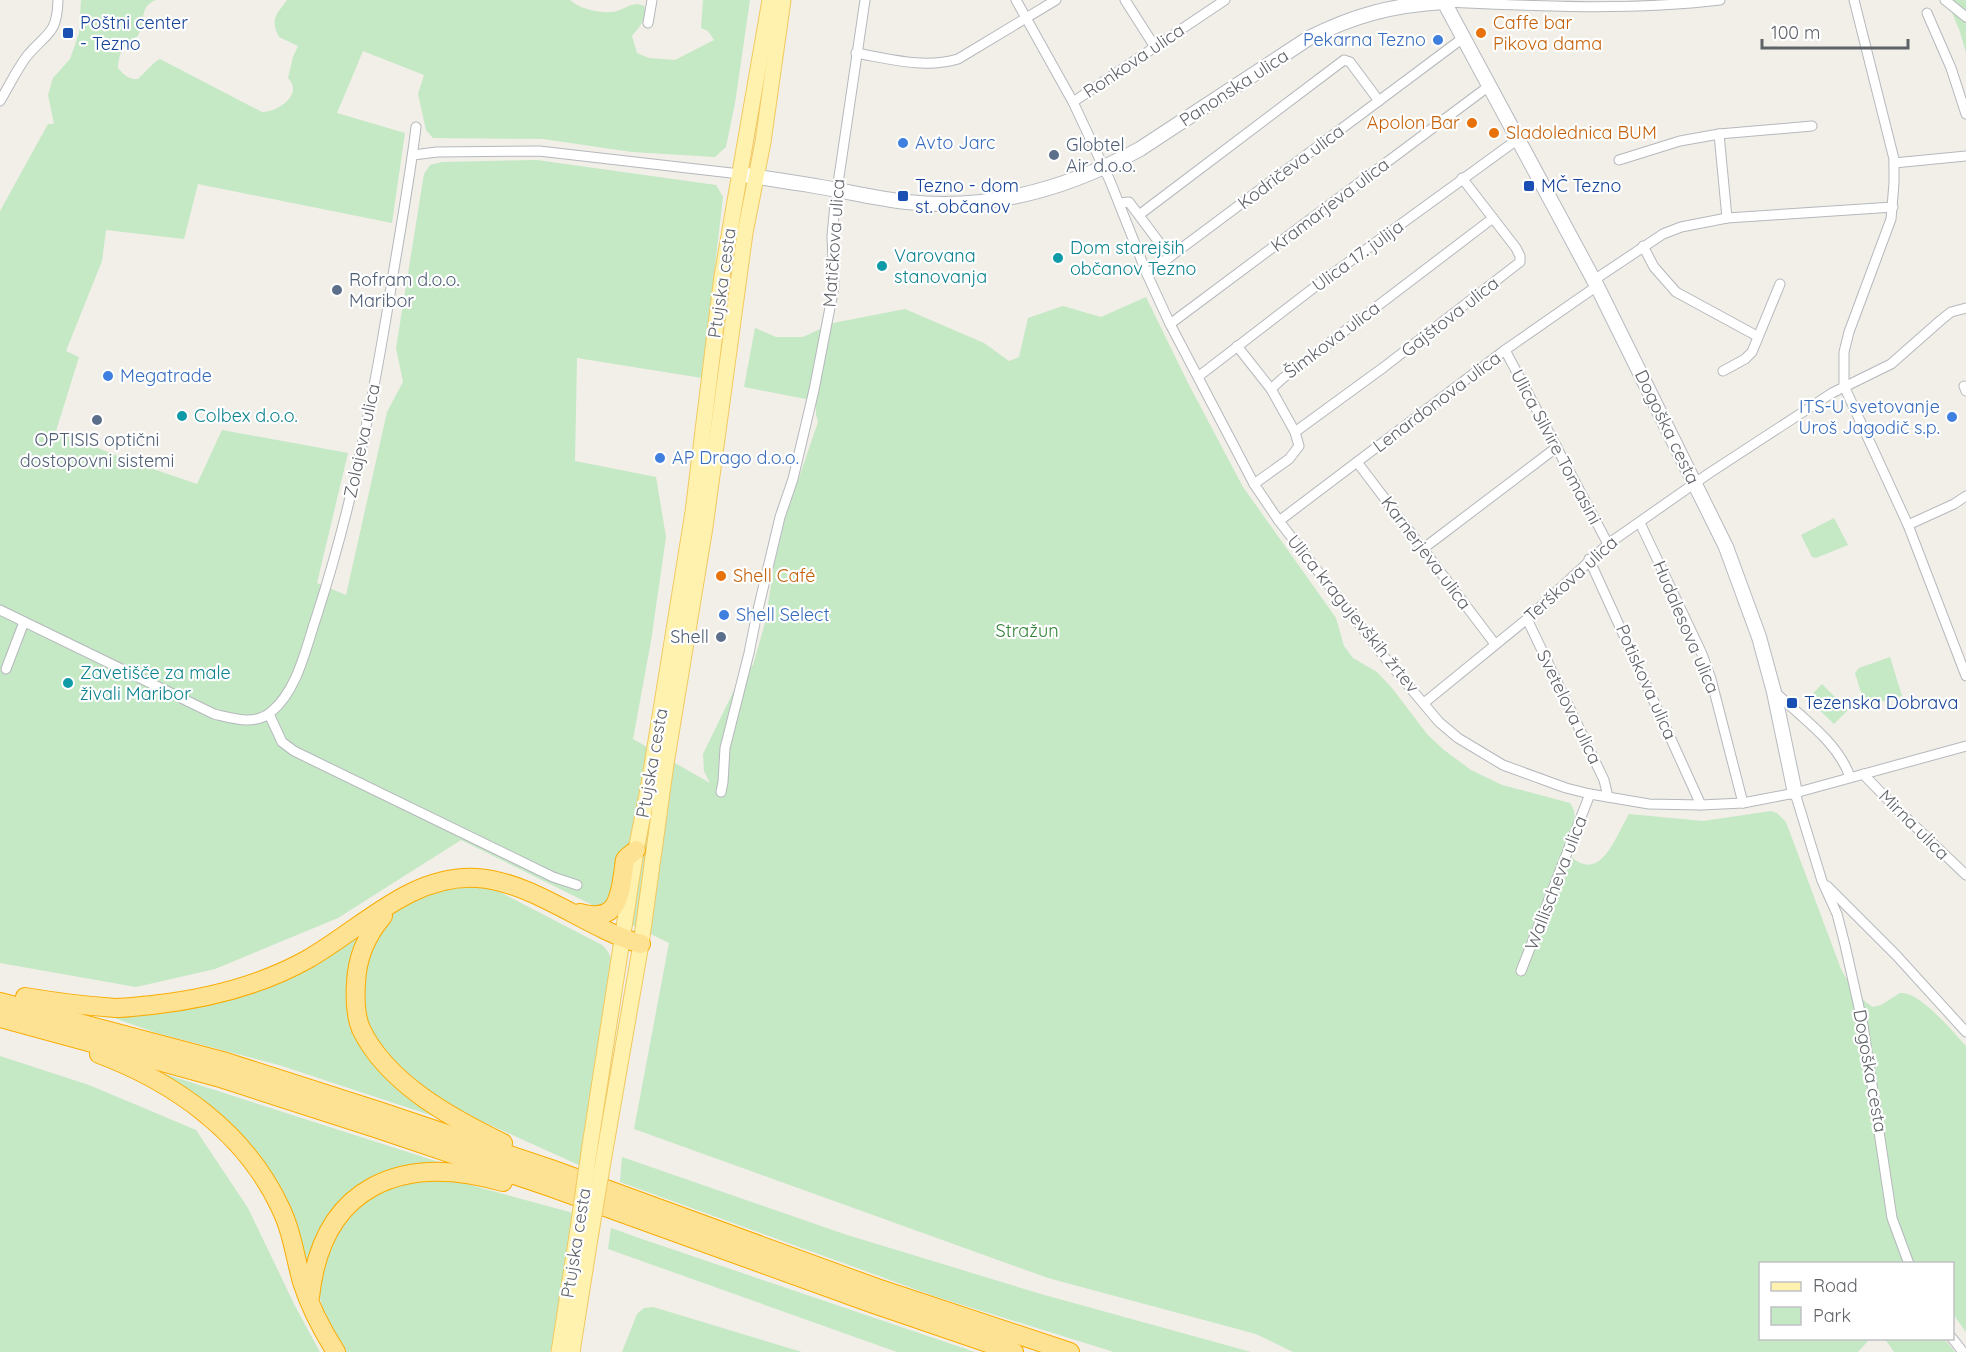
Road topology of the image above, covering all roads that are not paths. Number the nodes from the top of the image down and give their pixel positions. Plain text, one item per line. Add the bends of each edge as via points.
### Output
1 (58, 0) edge
2 (652, 0) edge
3 (770, 0) edge
4 (783, 0) edge
5 (865, 0) edge
6 (1016, 0) edge
7 (1056, 0) edge
8 (1125, 0) edge
9 (1225, 0) edge
10 (1720, 0) edge
11 (1854, 0) edge
12 (1945, 0) edge
13 (1444, 1) edge
14 (1927, 13) dead end
15 (1966, 17) edge
16 (1026, 18) junction
17 (648, 23) dead end
18 (1463, 38) junction
19 (1155, 47) junction
20 (856, 53) junction
21 (1489, 86) junction
22 (0, 101) edge
23 (1379, 101) junction
24 (1073, 102) junction
25 (1966, 114) edge
26 (1812, 126) dead end
27 (416, 127) dead end
28 (1719, 134) junction
29 (1518, 139) junction
30 (413, 155) junction
31 (1966, 156) edge
32 (1619, 160) dead end
33 (1894, 163) junction
34 (1104, 168) junction
35 (740, 174) junction
36 (757, 177) junction
37 (1462, 178) junction
38 (837, 190) junction
39 (1119, 204) junction
40 (1893, 207) junction
41 (1139, 215) junction
42 (1493, 218) junction
43 (1727, 218) junction
44 (1643, 246) junction
45 (1170, 258) junction
46 (1147, 274) junction
47 (1595, 283) junction
48 (1780, 284) dead end
49 (1966, 308) edge
50 (1170, 324) junction
51 (1757, 336) junction
52 (1238, 346) junction
53 (1505, 350) junction
54 (1723, 371) dead end
55 (1199, 376) junction
56 (1844, 386) junction
57 (1271, 389) junction
58 (1295, 432) junction
59 (1557, 447) junction
60 (1357, 462) junction
61 (1695, 483) junction
62 (1254, 484) junction
63 (1966, 496) edge
64 (1278, 521) junction
65 (1640, 523) junction
66 (1908, 525) junction
67 (1608, 544) junction
68 (1424, 548) junction
69 (1589, 560) junction
70 (0, 610) edge
71 (1527, 619) junction
72 (24, 622) junction
73 (1495, 644) junction
74 (6, 669) dead end
75 (1966, 676) edge
76 (1774, 692) junction
77 (1424, 704) junction
78 (269, 714) junction
79 (1966, 746) edge
80 (1863, 774) junction
81 (1850, 777) junction
82 (721, 792) dead end
83 (1795, 793) junction
84 (1590, 794) junction
85 (1608, 798) junction
86 (1743, 803) junction
87 (1701, 806) junction
88 (636, 850) junction
89 (1966, 875) edge
90 (1822, 881) junction
91 (577, 885) dead end
92 (395, 903) junction
93 (560, 908) junction
94 (622, 939) junction
95 (641, 944) junction
96 (1521, 971) dead end
97 (0, 992) edge
98 (0, 1002) edge
99 (0, 1018) edge
100 (1966, 1031) edge
101 (55, 1032) junction
102 (596, 1154) junction
103 (549, 1178) junction
104 (585, 1230) junction
105 (1909, 1262) edge
106 (310, 1301) junction
107 (1954, 1340) edge
108 (336, 1352) edge
109 (559, 1352) edge
110 (572, 1352) edge
111 (1014, 1352) edge
112 (1070, 1352) edge
113 (1963, 1352) edge

1 - 22 street via 51,33 27,57
2 - 17 street
3 - 35 main road, Ptujska cesta
4 - 36 main road, Ptujska cesta
5 - 20 street, Matičkova ulica
6 - 16 street, Ulica kragujevških žrtev
7 - 16 street
8 - 19 street
9 - 19 street, Ronkova ulica
10 - 13 street, Panonska ulica via 1609,8
11 - 33 street
12 - 15 street
13 - 18 street, Dogoška cesta
13 - 34 street, Panonska ulica via 1391,7 1330,27
14 - 25 street
16 - 20 street via 958,59 943,63 925,64
16 - 24 street, Ulica kragujevških žrtev
18 - 21 street, Dogoška cesta
18 - 23 street, Kodričeva ulica
19 - 24 street, Ronkova ulica
20 - 38 street, Matičkova ulica
21 - 29 street, Dogoška cesta
21 - 50 street, Kramarjeva ulica
23 - 41 street via 1350,62 1344,60
23 - 45 street, Kodričeva ulica
24 - 34 street, Ulica kragujevških žrtev
26 - 28 street
27 - 30 street, Zolajeva ulica
28 - 32 street via 1680,141
28 - 43 street
29 - 37 street, Ulica 17. julija
29 - 47 street, Dogoška cesta
30 - 35 street via 539,152
30 - 78 street, Zolajeva ulica via 379,363 344,523 302,660 290,689
31 - 33 street
33 - 40 street
34 - 38 street, Panonska ulica via 1053,188 986,202 908,202
34 - 39 street, Ulica kragujevških žrtev
35 - 36 street
35 - 88 main road, Ptujska cesta via 722,276 693,512
36 - 38 street, Panonska ulica
36 - 95 main road, Ptujska cesta via 745,232
37 - 42 street, Gajštova ulica
37 - 52 street, Ulica 17. julija
38 - 82 street, Matičkova ulica via 832,236 834,287 793,479 780,517 724,748
39 - 41 street via 1129,202
39 - 46 street, Ulica kragujevških žrtev
40 - 43 street, Lenardonova ulica
40 - 56 street via 1849,332 1844,352
41 - 45 street
42 - 57 street, Šimkova ulica
42 - 58 street, Gajštova ulica via 1520,256 1520,262
43 - 44 street, Lenardonova ulica via 1681,227
44 - 47 street, Lenardonova ulica
44 - 51 street via 1654,267 1676,292
45 - 46 street, Kodričeva ulica
46 - 50 street, Ulica kragujevških žrtev
47 - 53 street, Lenardonova ulica
47 - 61 street, Dogoška cesta
48 - 51 street
49 - 56 street, Terškova ulica via 1951,312 1891,364
50 - 55 street, Ulica kragujevških žrtev
51 - 54 street via 1752,352
52 - 55 street, Ulica 17. julija
52 - 57 street
53 - 59 street, Ulica Silvire Tomasini
53 - 60 street, Lenardonova ulica
55 - 62 street, Ulica kragujevških žrtev
56 - 61 street, Terškova ulica
56 - 66 street
57 - 58 street, Šimkova ulica
58 - 62 street via 1299,440 1297,451
59 - 67 street, Ulica Silvire Tomasini
59 - 68 street
60 - 64 street, Lenardonova ulica
60 - 68 street, Karnerjeva ulica
61 - 65 street, Terškova ulica
61 - 76 street, Dogoška cesta via 1736,571
62 - 64 street, Ulica kragujevških žrtev
63 - 66 street
64 - 77 street, Ulica kragujevških žrtev
65 - 67 street, Terškova ulica
65 - 86 street, Hudalesova ulica via 1708,670
66 - 75 street
67 - 69 street, Terškova ulica
68 - 73 street, Karnerjeva ulica
69 - 71 street, Terškova ulica
69 - 87 street, Potiskova ulica
70 - 72 street
71 - 73 street, Terškova ulica
71 - 85 street, Svetelova ulica via 1604,780
72 - 74 street
72 - 78 street via 214,714 242,720
73 - 77 street, Terškova ulica
76 - 81 street via 1832,747
76 - 83 street, Dogoška cesta
77 - 84 street, Ulica kragujevških žrtev via 1458,738 1503,765
78 - 91 street via 282,742 294,752
79 - 80 street
80 - 81 street
80 - 89 street, Mirna ulica
81 - 83 street
83 - 86 street, Ulica kragujevških žrtev
83 - 90 street, Dogoška cesta
84 - 85 street, Ulica kragujevških žrtev
84 - 96 street, Wallischeva ulica
85 - 87 street, Ulica kragujevških žrtev
86 - 87 street, Ulica kragujevških žrtev
88 - 93 highway via 625,859 621,892 609,912 601,916
88 - 94 main road, Ptujska cesta
90 - 100 street, Dogoška cesta
90 - 105 street, Dogoška cesta via 1837,914 1863,1025 1892,1218
92 - 93 highway via 441,881 477,878 519,889
92 - 97 highway via 307,960 220,995 118,1008
92 - 103 highway via 370,933 356,973 356,1012 370,1044 385,1064 436,1106 483,1134 537,1156
93 - 94 highway
94 - 95 highway
94 - 102 main road, Ptujska cesta
95 - 102 main road, Ptujska cesta
98 - 103 highway via 226,1062
99 - 101 highway
101 - 103 highway
101 - 106 highway via 69,1043 146,1075 191,1101 231,1136 280,1207
102 - 104 main road, Ptujska cesta, bridge
103 - 106 highway via 532,1191 489,1178 427,1172 379,1183 354,1199 328,1231 319,1249
103 - 111 highway via 871,1304
103 - 112 highway
104 - 109 main road, Ptujska cesta
104 - 110 main road, Ptujska cesta
106 - 108 highway
107 - 113 street

